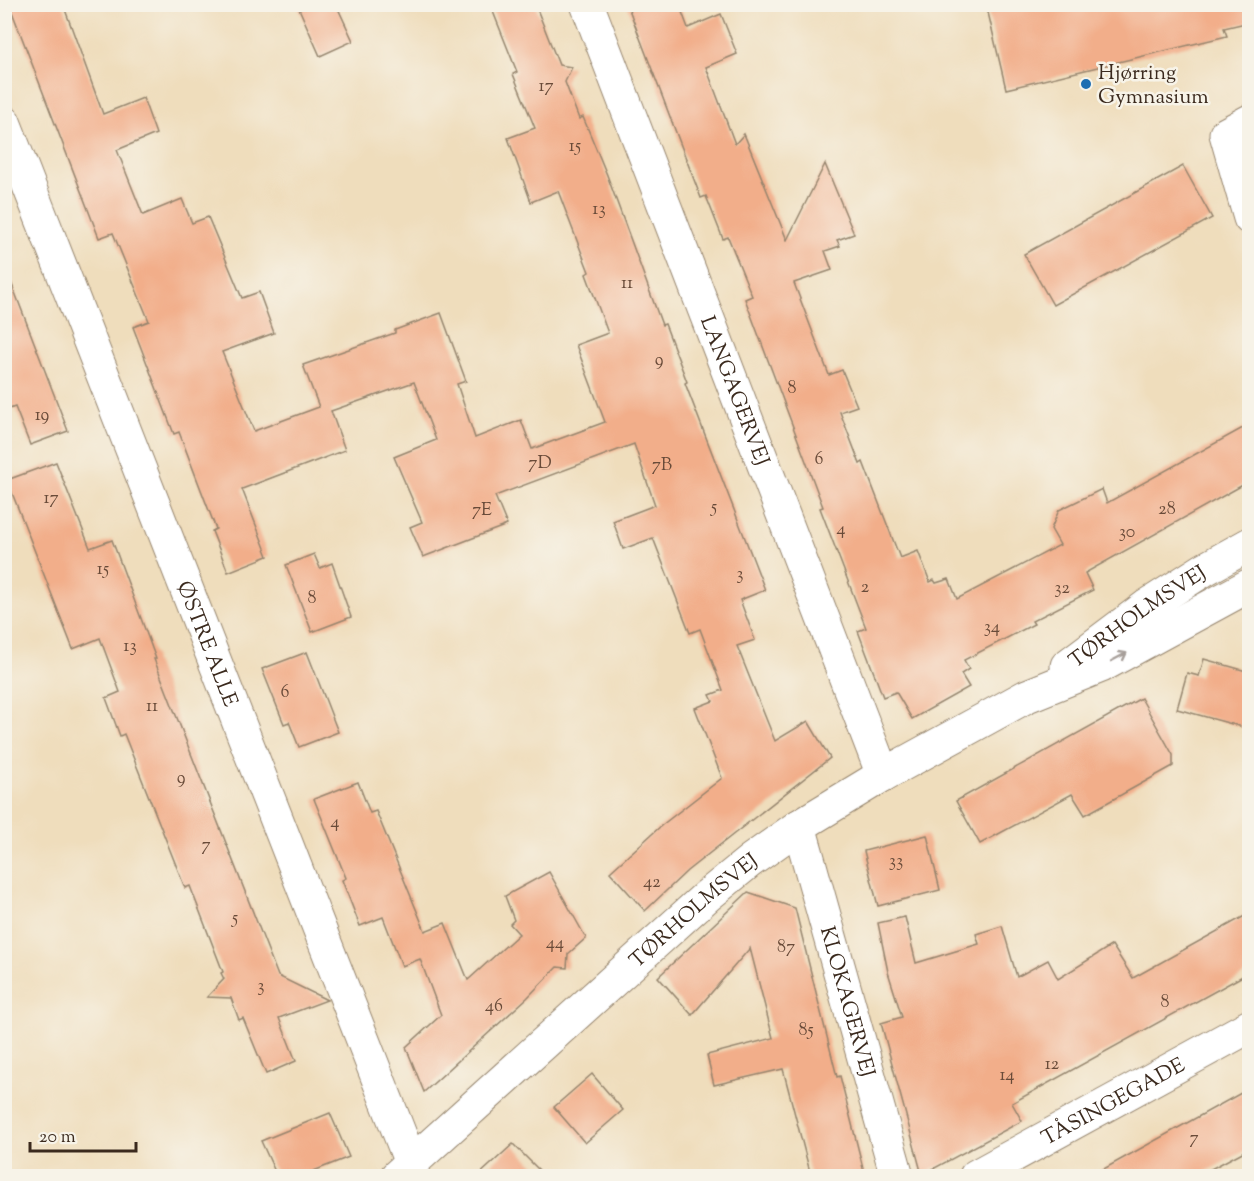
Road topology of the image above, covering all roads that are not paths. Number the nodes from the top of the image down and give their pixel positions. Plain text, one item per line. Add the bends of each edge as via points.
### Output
1 (587, 4) edge
2 (1250, 121) edge
3 (4, 122) edge
4 (1250, 218) edge
5 (1250, 544) edge
6 (1250, 585) edge
7 (1027, 696) junction
8 (884, 775) junction
9 (799, 826) junction
10 (1250, 1026) edge
11 (404, 1170) edge
12 (897, 1176) edge
13 (976, 1176) edge

1 - 8 street, LANGAGERVEJ
2 - 4 street via 1226,134
3 - 11 street, ØSTRE ALLE
5 - 7 street, TØRHOLMSVEJ via 1147,606
7 -> 6 street, TØRHOLMSVEJ via 1101,666
7 - 8 street, TØRHOLMSVEJ
8 - 9 street, TØRHOLMSVEJ
9 - 11 street, TØRHOLMSVEJ via 707,896
9 - 12 street, KLOKAGERVEJ
10 - 13 street, TÅSINGEGADE

